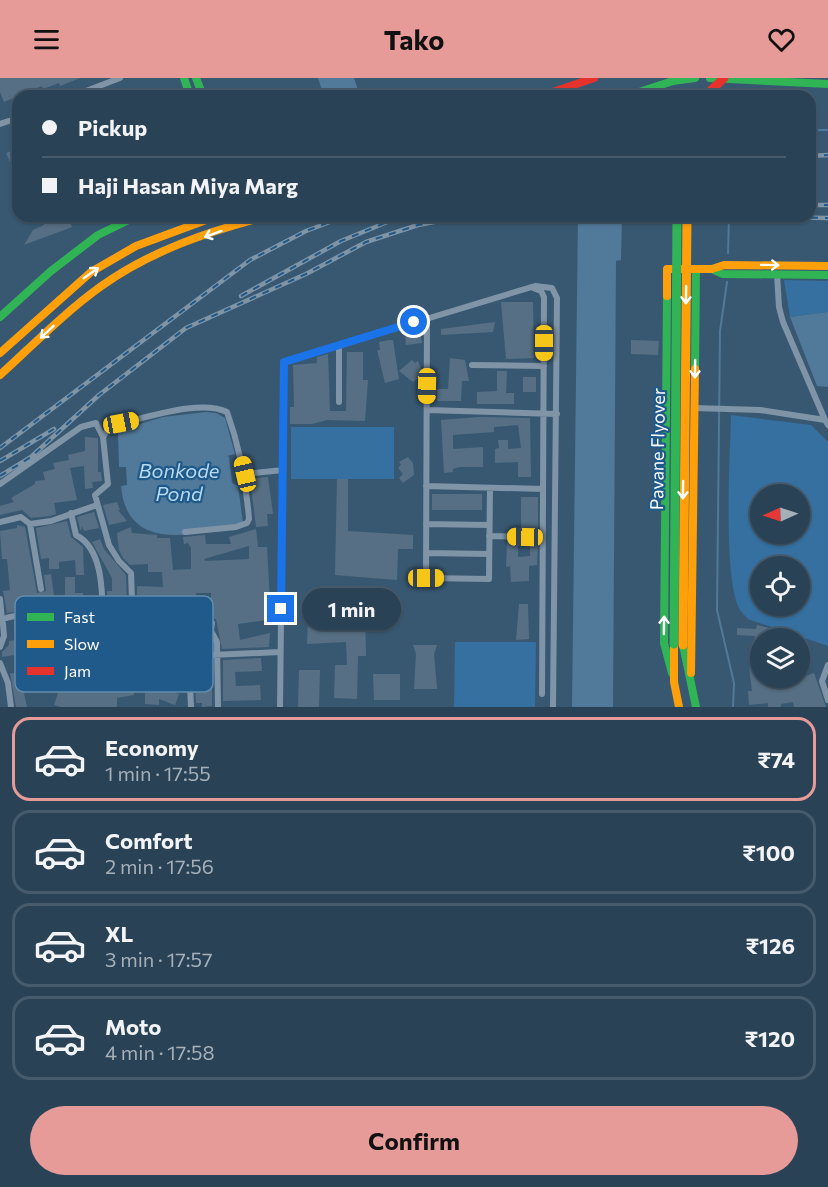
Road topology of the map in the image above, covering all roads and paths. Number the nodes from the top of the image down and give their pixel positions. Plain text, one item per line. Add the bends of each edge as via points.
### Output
1 (120, 78) edge
2 (593, 78) edge
3 (695, 78) edge
4 (710, 78) edge
5 (724, 78) edge
6 (828, 84) edge
7 (89, 90) edge
8 (559, 90) edge
9 (645, 90) edge
10 (711, 90) edge
11 (125, 222) edge
12 (201, 222) edge
13 (245, 222) edge
14 (677, 222) edge
15 (687, 222) edge
16 (828, 266) edge
17 (696, 269) junction
18 (712, 269) junction
19 (777, 274) junction
20 (828, 275) edge
21 (530, 287) junction
22 (0, 317) edge
23 (427, 318) junction
24 (339, 345) junction
25 (0, 353) edge
26 (472, 365) dead end
27 (544, 366) junction
28 (0, 375) edge
29 (339, 402) dead end
30 (694, 408) junction
31 (427, 410) junction
32 (543, 414) junction
33 (557, 414) junction
34 (826, 423) edge
35 (103, 437) junction
36 (282, 470) junction
37 (245, 474) junction
38 (0, 484) edge
39 (426, 486) junction
40 (490, 488) junction
41 (543, 489) junction
42 (97, 505) junction
43 (72, 513) junction
44 (0, 522) edge
45 (30, 524) junction
46 (426, 524) junction
47 (489, 525) junction
48 (184, 532) dead end
49 (489, 536) junction
50 (543, 537) junction
51 (426, 553) junction
52 (489, 554) junction
53 (41, 589) dead end
54 (101, 596) edge
55 (132, 596) edge
56 (0, 599) edge
57 (15, 614) edge
58 (2, 622) edge
59 (213, 635) edge
60 (679, 644) junction
61 (0, 647) edge
62 (280, 652) junction
63 (213, 654) edge
64 (216, 654) junction
65 (0, 663) edge
66 (828, 665) edge
67 (691, 681) junction
68 (674, 682) junction
69 (191, 692) edge
70 (542, 694) dead end
71 (828, 700) edge
72 (678, 705) edge
73 (11, 707) edge
74 (191, 707) edge
75 (218, 707) edge
76 (280, 707) edge
77 (554, 707) edge
78 (696, 707) edge

1 - 7 street
2 - 8 main road
3 - 9 main road
4 - 6 main road
5 - 10 main road, bridge
11 - 22 main road via 98,235
25 -> 12 main road via 91,272 136,246
13 -> 28 main road via 142,261 121,273 74,308
14 - 60 main road, Pavane Flyover, bridge
15 -> 60 main road, Pavane Flyover, bridge
18 -> 16 main road via 723,265
17 - 18 main road
17 -> 30 main road
68 -> 17 main road via 664,643 667,269
18 - 19 main road via 723,274
19 - 20 main road
19 - 34 street via 783,322
21 - 23 street
21 - 27 street via 541,291 544,297
21 - 33 street via 550,287 557,295
23 - 24 street
23 - 31 street
24 - 29 street
24 - 36 street via 284,362
26 - 27 street
27 - 32 street
30 - 34 street via 728,407
30 - 67 main road
31 - 32 street
31 - 39 street
32 - 33 street
32 - 41 street
33 - 77 street
35 - 37 street via 109,428 121,423 201,407 219,408 227,412
35 - 38 street via 96,423 81,428
35 - 42 street via 108,484 95,495
36 - 37 street
36 - 62 street
37 - 48 street via 247,523
39 - 40 street
39 - 46 street
40 - 41 street
40 - 47 street
41 - 50 street
42 - 43 street
42 - 55 street via 109,544 131,573
43 - 45 street
43 - 54 street via 76,535 83,538 100,568
44 - 45 street via 21,517
45 - 53 street
46 - 47 street
46 - 51 street
47 - 49 street
49 - 50 street
49 - 52 street
50 - 70 street
51 - 52 street
51 - 52 street via 426,578 436,579 489,579
56 - 58 street
57 - 58 street
58 - 61 street via 4,636
59 - 64 street
60 - 67 main road, Pavane Flyover
60 - 68 main road, Pavane Flyover
62 - 64 street
62 - 76 street
63 - 64 street
64 - 75 street
65 - 73 street
66 - 71 street via 822,681
67 - 78 main road
68 - 72 main road
69 - 74 street

